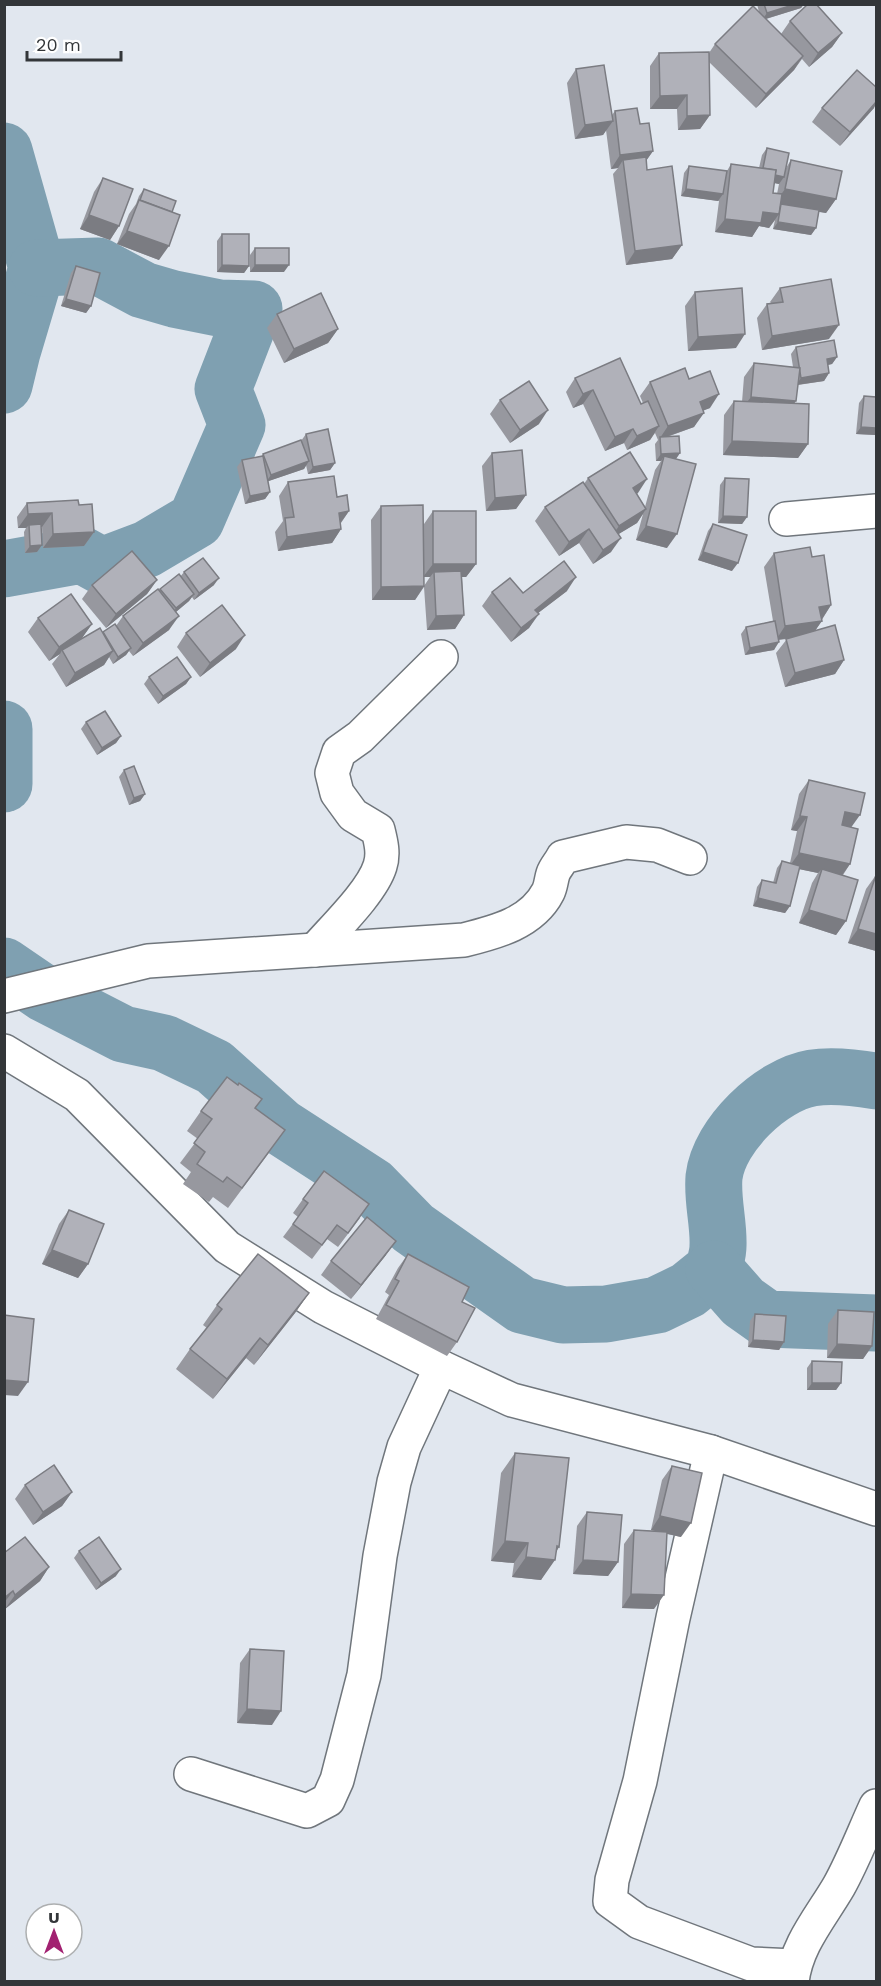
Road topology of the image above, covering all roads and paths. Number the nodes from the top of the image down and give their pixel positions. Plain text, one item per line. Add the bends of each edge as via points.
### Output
1 (876, 511) edge
2 (786, 519) dead end
3 (441, 657) dead end
4 (690, 858) dead end
5 (315, 950) junction
6 (8, 996) edge
7 (4, 1051) edge
8 (441, 1367) junction
9 (711, 1452) junction
10 (876, 1509) edge
11 (191, 1773) dead end
12 (876, 1806) edge
13 (793, 1974) edge

1 - 2 street
3 - 5 street via 360,737 339,752 332,773 337,793 353,814 378,830 380,867 366,890
4 - 5 street via 657,845 626,842 563,857 538,908 526,918 494,932 429,944
5 - 6 street via 148,961
7 - 8 street via 76,1095 227,1247 323,1307
8 - 9 street via 512,1400
8 - 11 street via 404,1447 394,1482 364,1675 337,1780 327,1800 307,1811
9 - 10 street
9 - 13 street via 610,1901 639,1922 751,1964
12 - 13 street via 840,1884 808,1935

